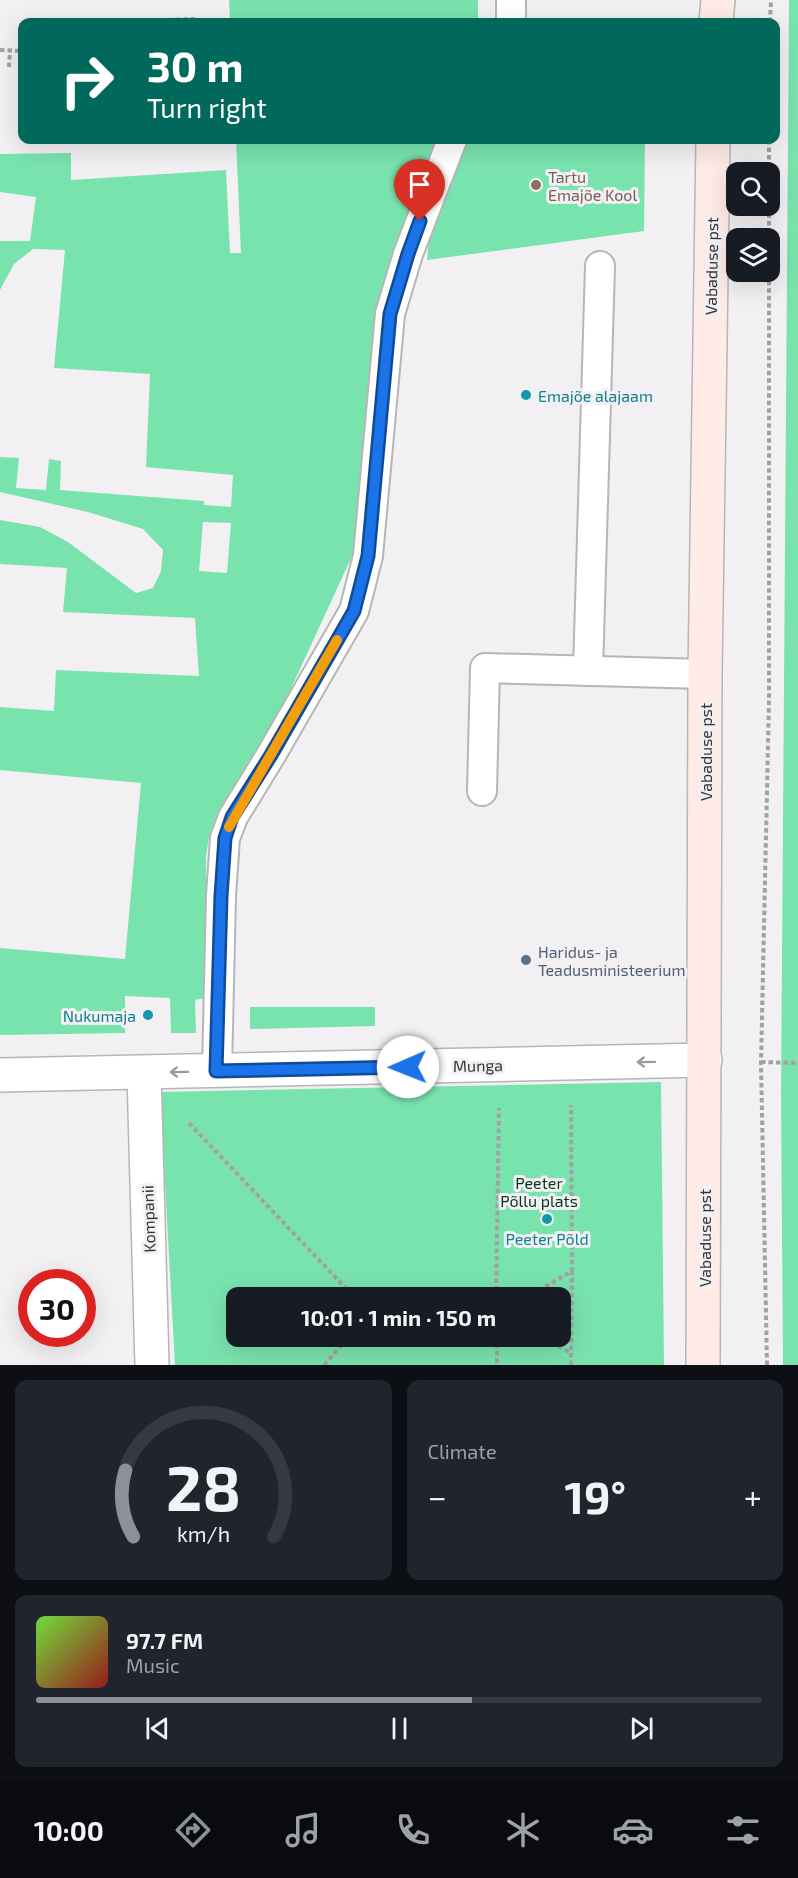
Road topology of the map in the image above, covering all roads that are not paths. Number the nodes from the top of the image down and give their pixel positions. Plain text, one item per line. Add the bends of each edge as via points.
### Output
1 (511, 0) edge
2 (711, 0) edge
3 (718, 0) edge
4 (511, 18) edge
5 (713, 18) edge
6 (715, 18) edge
7 (450, 144) edge
8 (712, 144) edge
9 (600, 266) dead end
10 (588, 671) junction
11 (705, 674) junction
12 (482, 791) dead end
13 (705, 1060) junction
14 (216, 1071) junction
15 (144, 1073) junction
16 (0, 1075) edge
17 (152, 1365) edge
18 (703, 1365) edge

1 - 4 lane
2 - 5 main road
3 - 6 main road
7 - 14 lane via 408,254 390,314 368,556 354,611 232,817 225,838
8 - 11 main road, Vabaduse pst
9 - 10 lane
10 - 11 lane
10 - 12 lane via 485,668
11 - 13 main road, Vabaduse pst
13 -> 14 street, Munga
13 - 18 main road, Vabaduse pst
14 -> 15 street, Munga
15 - 16 street, Munga
15 - 17 street, Kompanii

